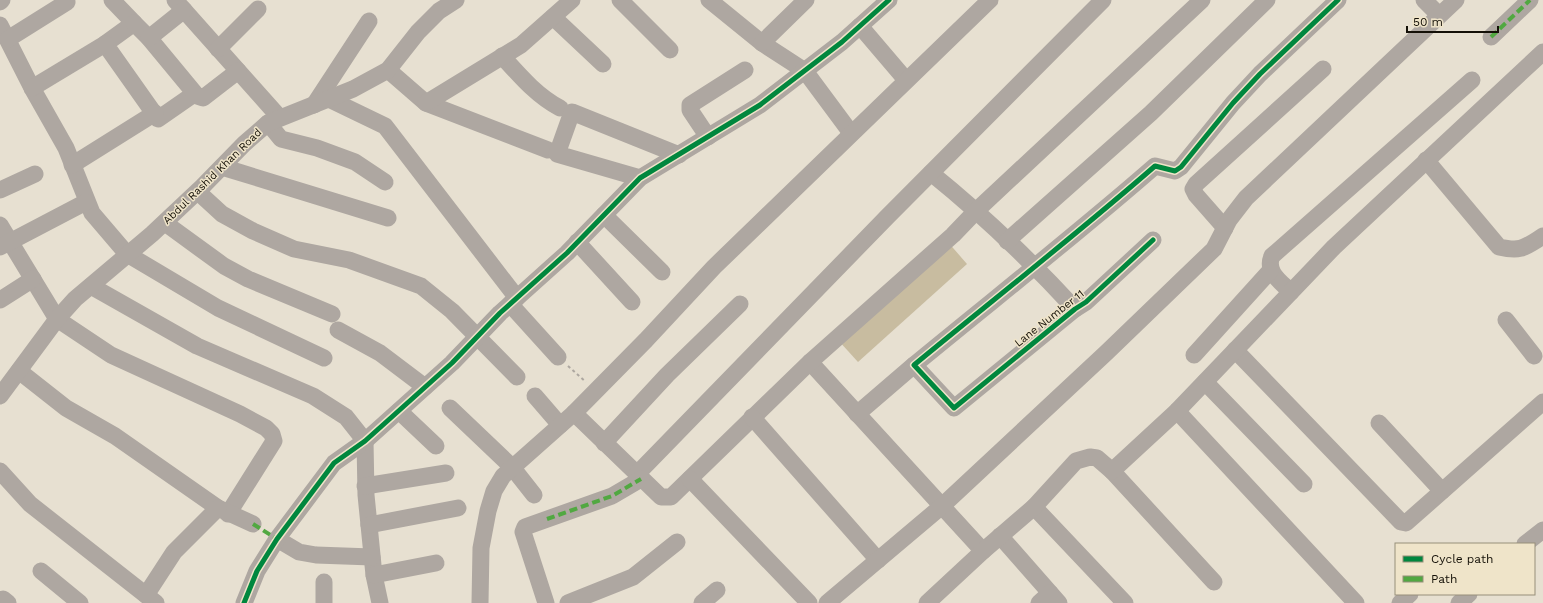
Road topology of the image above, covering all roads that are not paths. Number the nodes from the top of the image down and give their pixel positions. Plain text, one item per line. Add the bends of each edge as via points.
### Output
1 (112, 0) edge
2 (456, 0) edge
3 (572, 0) edge
4 (620, 0) edge
5 (709, 0) edge
6 (806, 0) edge
7 (889, 0) edge
8 (990, 0) edge
9 (1103, 0) edge
10 (1202, 0) edge
11 (1267, 0) edge
12 (1338, 0) edge
13 (1424, 0) edge
14 (1456, 0) edge
15 (1530, 0) edge
16 (67, 2) dead end
17 (179, 5) edge
18 (258, 9) dead end
19 (1439, 15) junction
20 (553, 17) junction
21 (369, 21) dead end
22 (134, 23) junction
23 (860, 26) junction
24 (4, 32) edge
25 (1491, 37) dead end
26 (148, 38) junction
27 (762, 43) junction
28 (105, 44) junction
29 (218, 49) junction
30 (670, 50) dead end
31 (1543, 52) edge
32 (502, 56) junction
33 (603, 64) dead end
34 (1323, 69) dead end
35 (388, 70) junction
36 (745, 70) dead end
37 (238, 71) junction
38 (805, 71) junction
39 (906, 80) junction
40 (1472, 80) dead end
41 (32, 88) junction
42 (194, 94) junction
43 (322, 102) junction
44 (426, 103) junction
45 (560, 108) dead end
46 (155, 114) junction
47 (274, 121) junction
48 (851, 133) junction
49 (708, 138) junction
50 (548, 150) dead end
51 (678, 155) junction
52 (1426, 160) junction
53 (222, 167) junction
54 (75, 172) junction
55 (931, 173) junction
56 (35, 174) dead end
57 (640, 178) junction
58 (385, 182) dead end
59 (0, 190) edge
60 (198, 192) junction
61 (86, 202) junction
62 (977, 210) junction
63 (604, 215) junction
64 (388, 218) dead end
65 (165, 223) junction
66 (0, 225) edge
67 (1225, 228) junction
68 (1543, 236) edge
69 (1153, 240) dead end
70 (1007, 241) junction
71 (577, 242) junction
72 (5, 245) edge
73 (127, 254) junction
74 (1035, 265) junction
75 (1270, 271) junction
76 (662, 272) dead end
77 (33, 279) junction
78 (90, 286) junction
79 (1291, 292) junction
80 (0, 300) edge
81 (514, 301) junction
82 (632, 302) dead end
83 (740, 304) dead end
84 (1075, 309) junction
85 (332, 314) dead end
86 (57, 319) junction
87 (1506, 320) dead end
88 (338, 330) dead end
89 (477, 337) junction
90 (1235, 350) junction
91 (1194, 355) dead end
92 (558, 357) road end
93 (1540, 357) edge
94 (324, 358) dead end
95 (810, 362) junction
96 (914, 365) junction
97 (19, 371) junction
98 (517, 377) dead end
99 (1205, 382) junction
100 (3, 384) edge
101 (425, 387) junction
102 (535, 396) dead end
103 (1543, 402) edge
104 (450, 408) dead end
105 (399, 411) junction
106 (1177, 411) junction
107 (574, 413) junction
108 (858, 414) junction
109 (752, 417) junction
110 (1379, 423) dead end
111 (560, 425) junction
112 (366, 441) junction
113 (604, 442) junction
114 (436, 446) dead end
115 (512, 467) junction
116 (1112, 471) junction
117 (0, 472) edge
118 (446, 473) dead end
119 (639, 476) junction
120 (690, 479) junction
121 (1304, 484) dead end
122 (365, 486) junction
123 (1442, 492) junction
124 (534, 495) dead end
125 (942, 506) junction
126 (1034, 507) junction
127 (458, 508) dead end
128 (223, 511) junction
129 (253, 524) dead end
130 (369, 525) junction
131 (1543, 530) edge
132 (1000, 536) junction
133 (277, 539) junction
134 (677, 542) dead end
135 (1526, 543) edge
136 (983, 551) junction
137 (372, 557) junction
138 (878, 560) junction
139 (436, 563) dead end
140 (41, 571) dead end
141 (374, 575) junction
142 (324, 582) dead end
143 (1214, 582) dead end
144 (717, 590) dead end
145 (1409, 595) edge
146 (1468, 595) edge
147 (151, 599) edge
148 (0, 600) edge
149 (1050, 600) edge
150 (8, 603) edge
151 (80, 603) edge
152 (244, 603) edge
153 (324, 603) edge
154 (380, 603) edge
155 (480, 603) edge
156 (546, 603) edge
157 (568, 603) edge
158 (702, 603) edge
159 (810, 603) edge
160 (827, 603) edge
161 (928, 603) edge
162 (1125, 603) edge
163 (1356, 603) edge
164 (1400, 603) edge
165 (1459, 603) edge

1 - 22 street
2 - 35 street, Abdul Rashid Khan Road via 439,11 418,32
3 - 20 street
4 - 30 street
5 - 27 street
6 - 27 street
7 - 23 street
8 - 39 street
9 - 55 street
10 - 62 street
11 - 70 street via 1151,113
12 - 74 street via 1233,103 1181,167 1183,172 1155,166 1100,214
13 - 19 street
14 - 19 street
15 - 25 street
16 - 24 street
17 - 26 street
17 - 29 street
18 - 29 street
19 - 67 street via 1246,198
20 - 32 street via 521,45
20 - 33 street
21 - 43 street
22 - 26 street
22 - 28 street
23 - 38 street
23 - 39 street
24 - 41 street
26 - 42 street
27 - 38 street
28 - 41 street
28 - 46 street
29 - 37 street
31 - 52 street
32 - 44 street
32 - 45 street via 532,88
34 - 67 street via 1196,184 1193,189 1196,195
35 - 43 street, Abdul Rashid Khan Road
35 - 44 street
36 - 49 street via 690,106
37 - 42 street via 203,98
37 - 47 street
38 - 48 street
38 - 49 street via 760,105
39 - 48 street
40 - 75 street via 1279,249 1269,262
41 - 54 street via 66,148
42 - 46 street via 158,119
43 - 47 street, Abdul Rashid Khan Road
43 - 81 street via 385,126
44 - 50 street
46 - 54 street
47 - 53 street, Abdul Rashid Khan Road via 244,144
47 - 58 street via 281,139 317,148 355,162
48 - 107 street via 714,267
49 - 51 street
51 - 57 street
51 - 57 street via 572,112 557,154
52 - 68 street via 1499,247 1515,250
52 - 79 street via 1334,247
53 - 60 street, Abdul Rashid Khan Road
53 - 64 street
54 - 61 street
55 - 62 street
55 - 119 street
56 - 59 street
57 - 63 street
60 - 65 street, Abdul Rashid Khan Road
60 - 89 street via 222,214 294,249 348,260 421,286 452,311
61 - 72 street
61 - 73 street via 92,213
62 - 70 street
62 - 95 street via 953,235
63 - 71 street
63 - 76 street
65 - 73 street, Abdul Rashid Khan Road
65 - 85 street via 224,266 248,279
66 - 72 street
67 - 125 street via 1214,249
69 - 84 street, Lane Number 11 via 1086,302
70 - 74 street
71 - 81 street
71 - 82 street
72 - 77 street
73 - 78 street, Abdul Rashid Khan Road
73 - 94 street via 218,308
74 - 84 street
74 - 96 street
75 - 79 street
75 - 91 street
77 - 80 street
77 - 86 street
78 - 86 street, Abdul Rashid Khan Road
78 - 112 street via 197,346 313,396 346,417
79 - 90 street
81 - 89 street
81 - 92 street
83 - 113 street via 667,375
84 - 96 street, Lane Number 11 via 954,408
86 - 97 street, Abdul Rashid Khan Road
86 - 128 street via 111,355 240,414 272,434 274,441
87 - 93 street
88 - 101 street via 380,353
89 - 98 street
89 - 101 street
90 - 99 street
90 - 123 street via 1401,522 1406,523
95 - 108 street
95 - 109 street
96 - 108 street
97 - 100 street, Abdul Rashid Khan Road
97 - 128 street via 66,408 115,436
99 - 106 street
99 - 121 street
101 - 105 street
102 - 111 street
103 - 123 street
104 - 115 street
105 - 112 street
105 - 114 street
106 - 116 street
106 - 163 street
107 - 111 street
107 - 113 street
108 - 125 street
109 - 120 street
109 - 138 street
110 - 123 street
111 - 115 street
112 - 122 street
112 - 133 street via 334,463
113 - 119 street
115 - 124 street
115 - 155 street via 502,476 488,510 481,548
116 - 126 street via 1097,458 1076,461
116 - 143 street
117 - 147 street via 30,504
118 - 122 street
119 - 120 street via 661,497 671,497
119 - 156 street via 612,496 525,527 523,532
120 - 159 street
122 - 130 street
125 - 136 street
125 - 138 street
126 - 132 street
126 - 162 street
127 - 130 street
128 - 129 street
128 - 147 street via 174,552
130 - 137 street
131 - 135 street
132 - 136 street
132 - 149 street
133 - 137 street via 298,552
133 - 152 street via 257,571
134 - 157 street via 633,577
136 - 161 street
137 - 141 street
138 - 160 street
139 - 141 street
140 - 151 street
141 - 154 street
142 - 153 street
144 - 158 street
145 - 164 street
146 - 165 street
148 - 150 street

